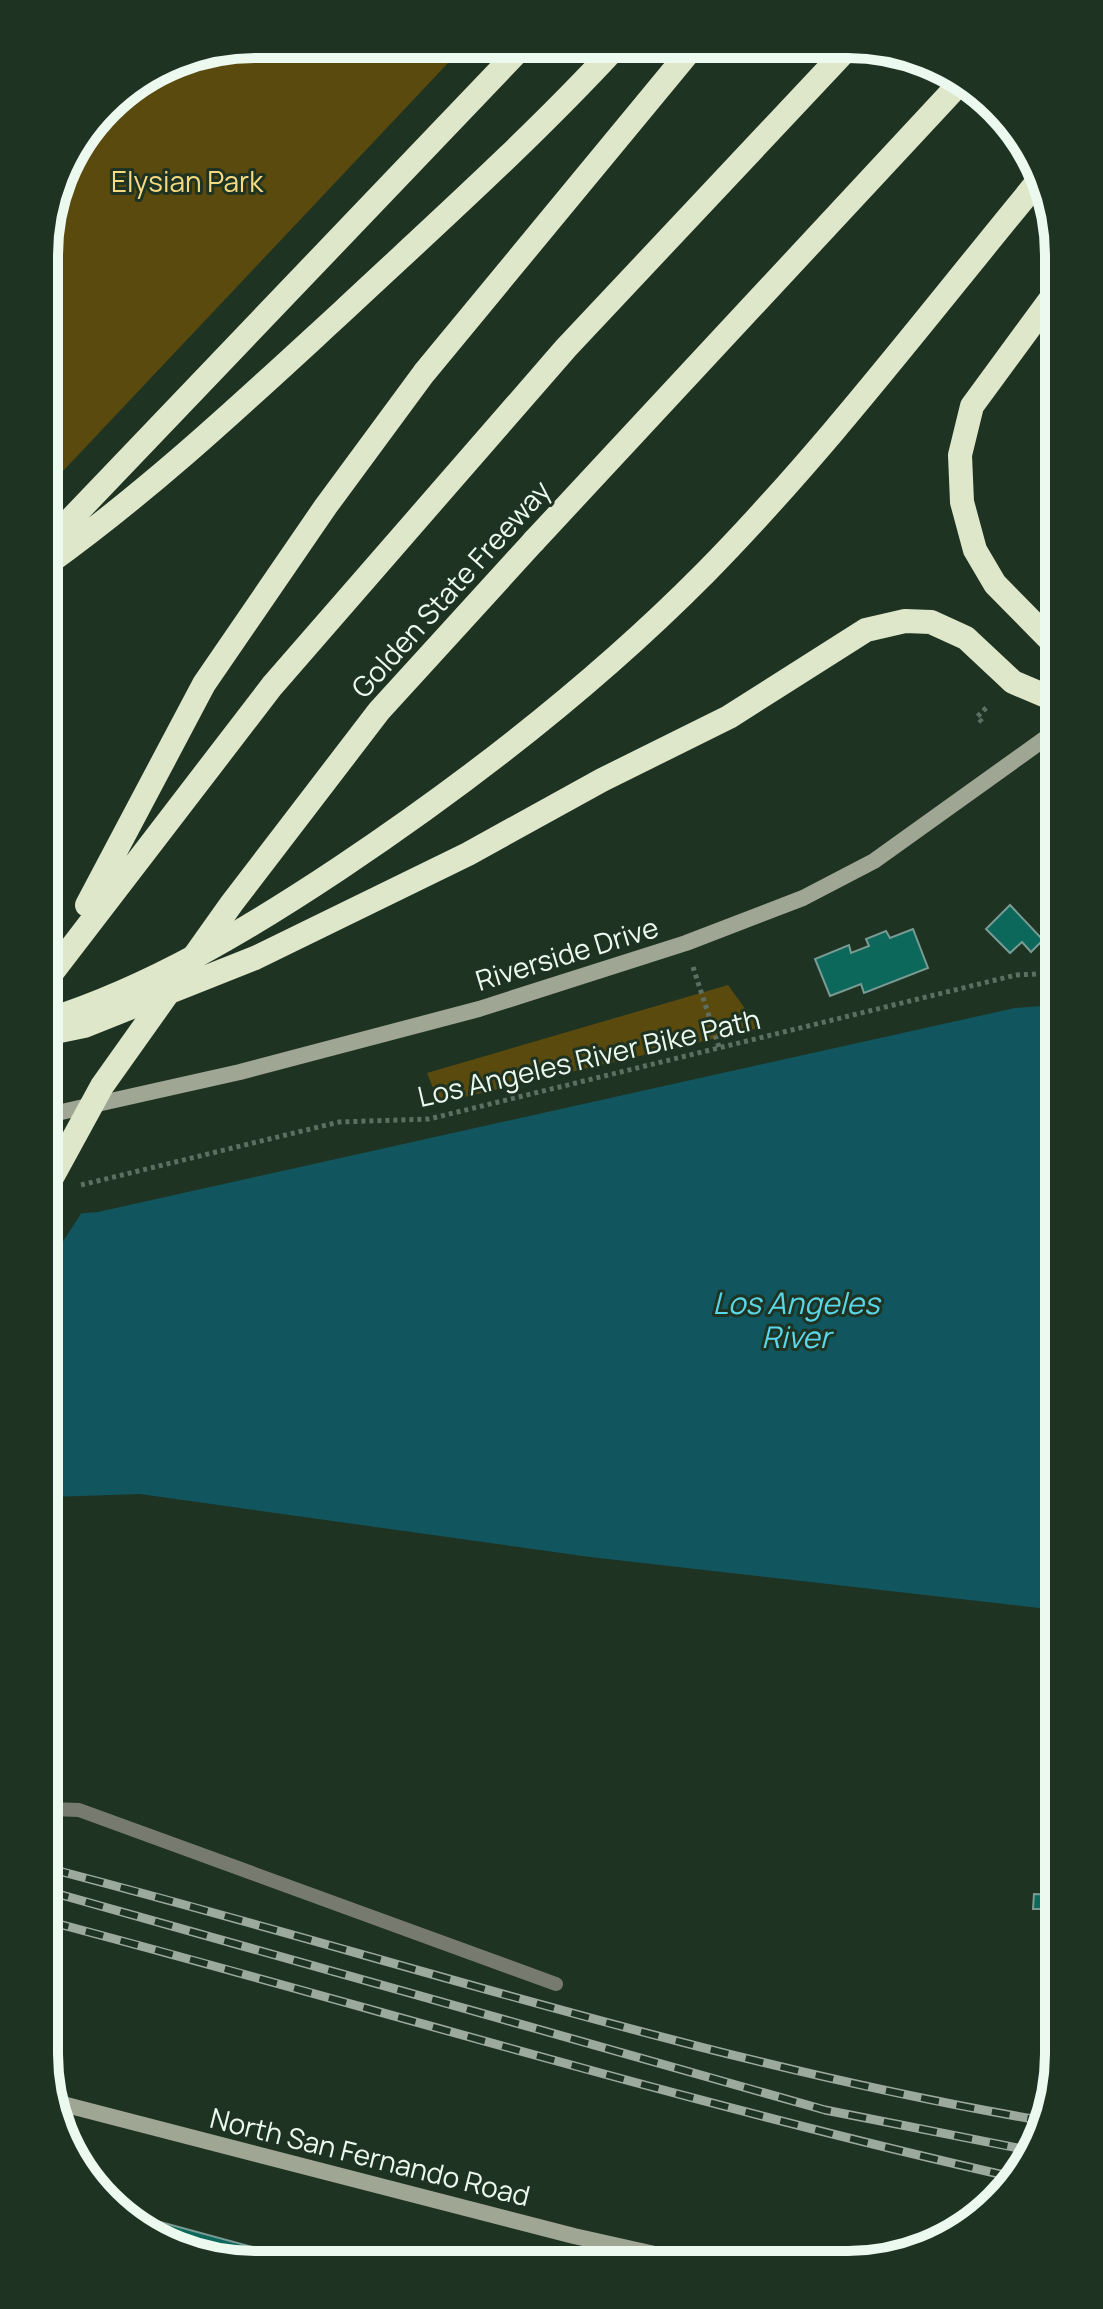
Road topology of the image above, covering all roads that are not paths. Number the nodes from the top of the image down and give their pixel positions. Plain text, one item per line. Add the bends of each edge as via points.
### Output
1 (512, 58) edge
2 (605, 58) edge
3 (684, 58) edge
4 (839, 58) edge
5 (954, 89) edge
6 (1033, 188) edge
7 (1045, 307) edge
8 (58, 532) edge
9 (58, 556) edge
10 (1045, 635) edge
11 (1045, 696) edge
12 (1045, 738) edge
13 (58, 960) edge
14 (58, 963) edge
15 (58, 1017) edge
16 (58, 1031) edge
17 (58, 1113) edge
18 (58, 1167) edge
19 (58, 1809) edge
20 (556, 1984) dead end
21 (65, 2105) edge
22 (600, 2242) junction
23 (598, 2251) edge
24 (641, 2251) edge

1 - 8 highway
2 - 9 highway via 482,182 191,450 126,507
3 - 13 highway via 424,373 326,506 204,684
4 - 14 highway via 566,348 272,686
5 - 18 highway, Golden State Freeway, bridge via 379,711 232,903 102,1086
6 - 15 highway via 787,484 704,573 588,682 427,810 277,911 105,1002
7 - 10 highway via 972,406 960,455 962,502 975,550 995,584
11 - 16 highway via 1013,682 966,638 931,622 905,621 866,630 729,717 468,854 255,958 84,1026
12 - 17 main road, Riverside Drive via 874,861 803,898 686,943 479,1009
19 - 20 lane via 79,1810
21 - 22 main road, North San Fernando Road
22 - 23 lane
22 - 24 main road, North San Fernando Road

